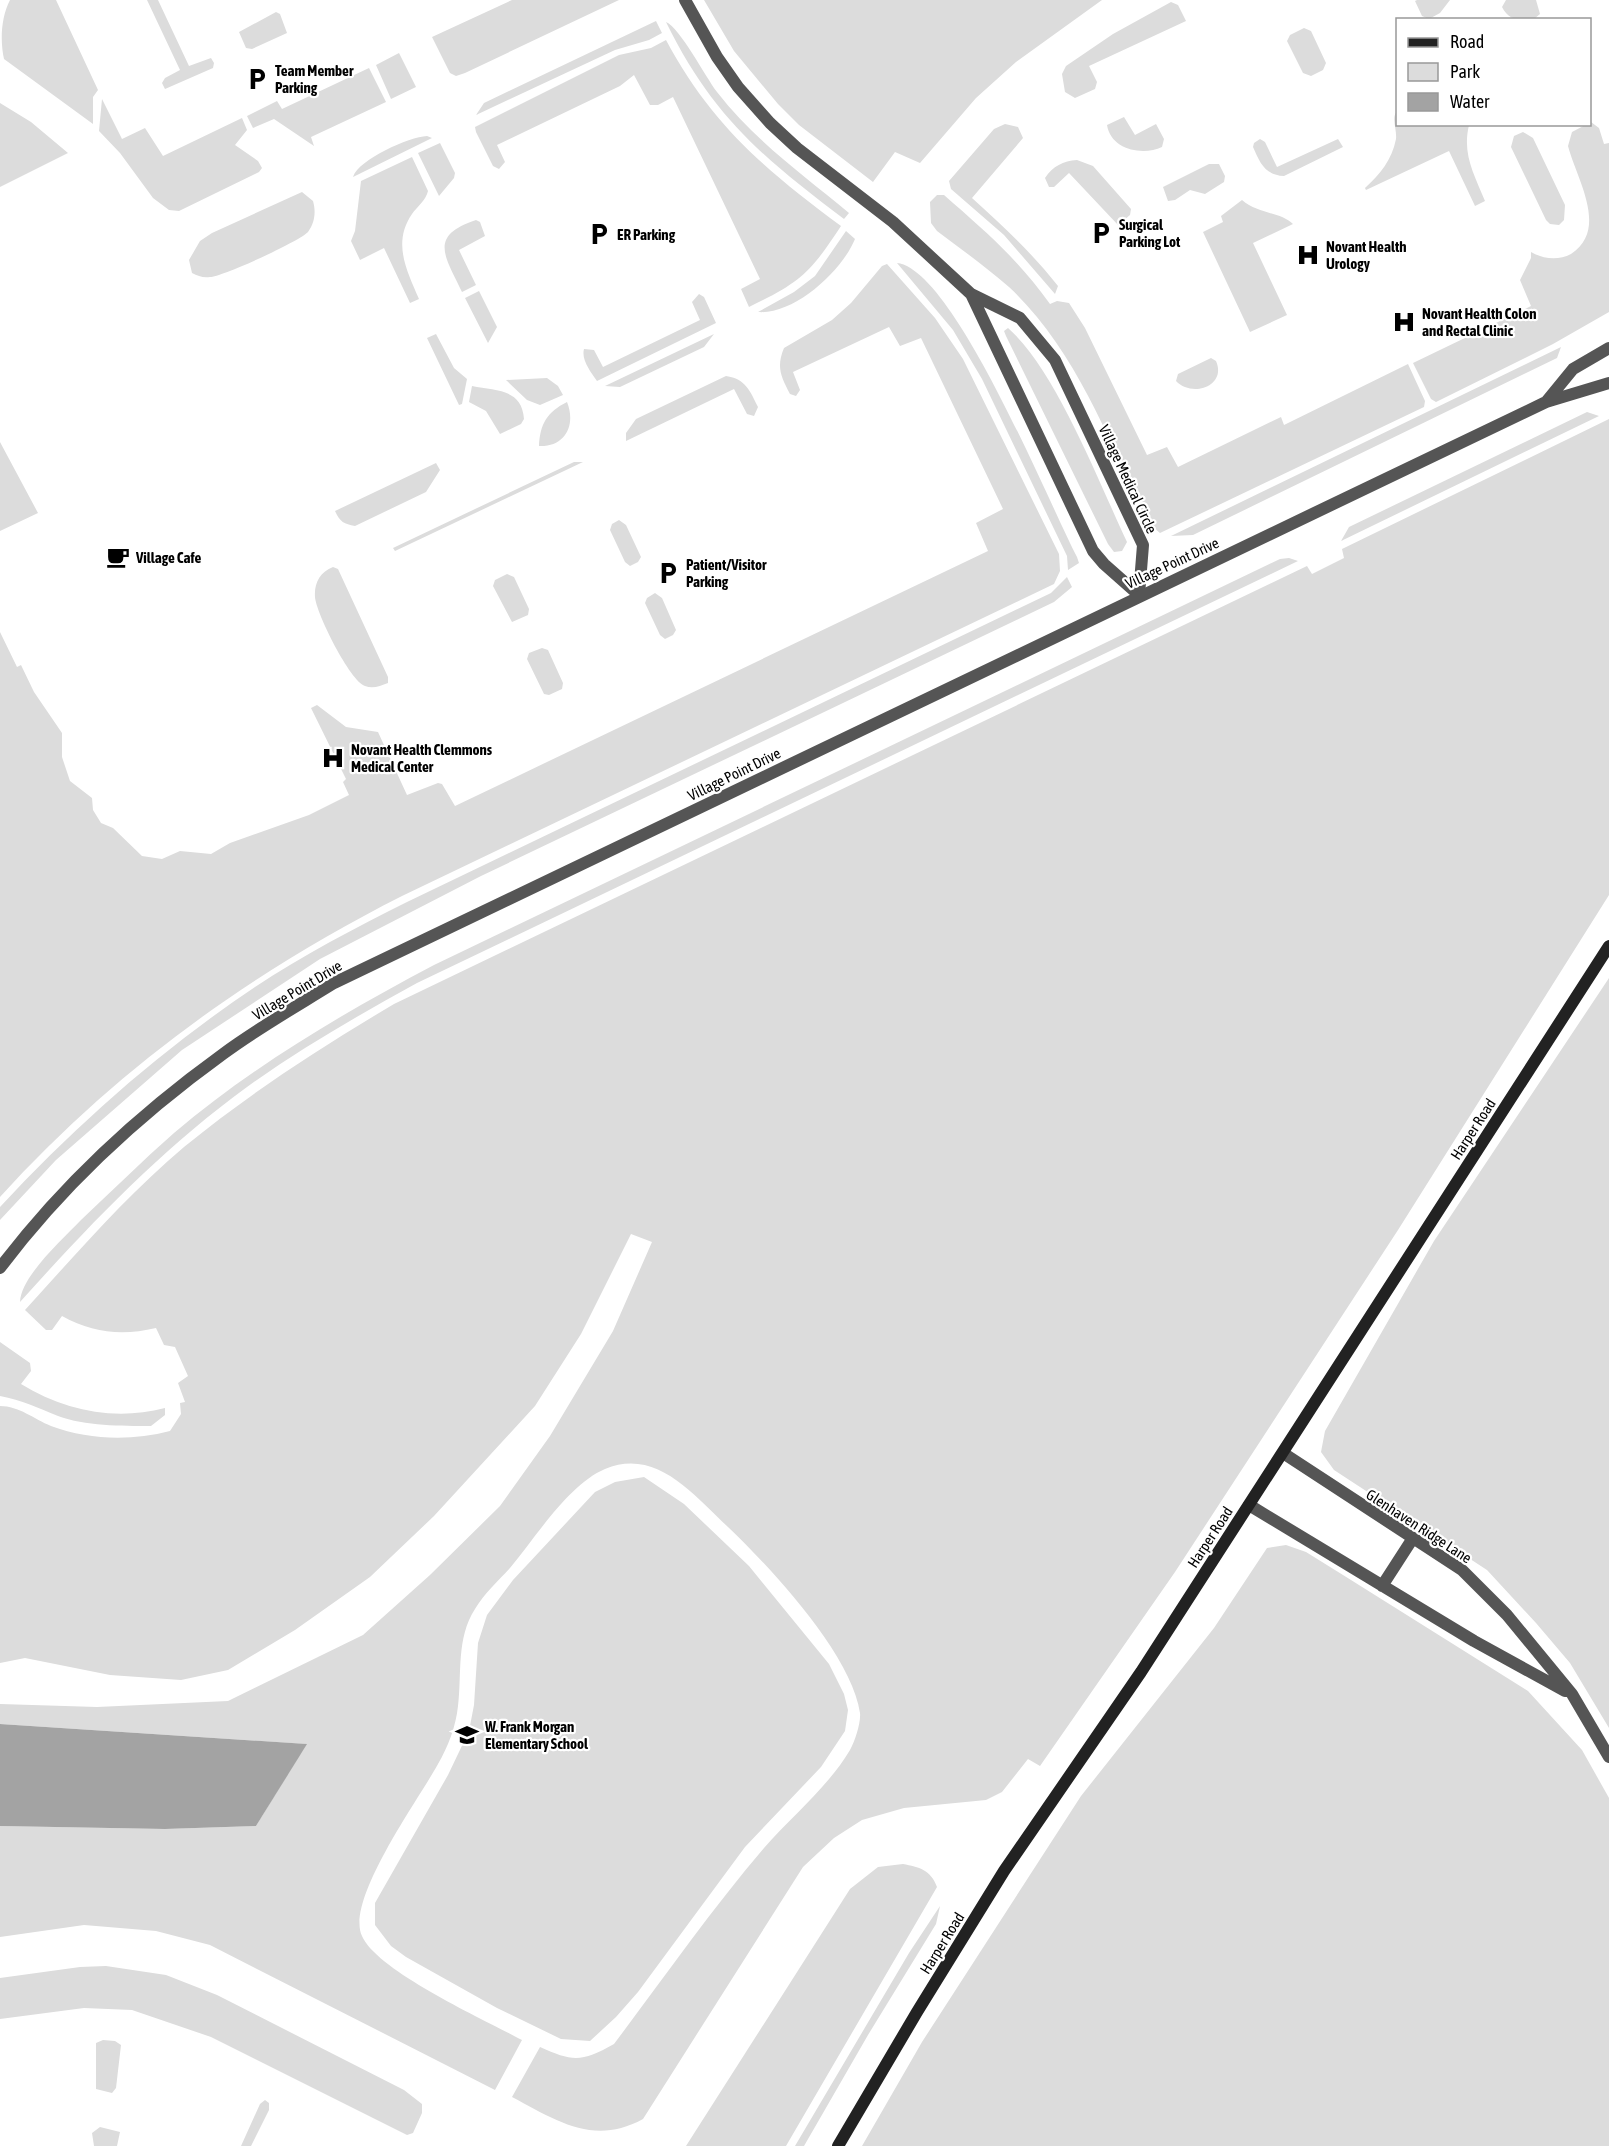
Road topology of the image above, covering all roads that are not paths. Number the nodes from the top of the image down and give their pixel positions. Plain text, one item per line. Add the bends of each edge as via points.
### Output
1 (685, 0) edge
2 (971, 294) junction
3 (1609, 348) edge
4 (1609, 383) edge
5 (1546, 402) junction
6 (1140, 595) junction
7 (1609, 946) edge
8 (0, 1268) edge
9 (1283, 1453) junction
10 (1249, 1505) junction
11 (1413, 1538) junction
12 (1382, 1586) junction
13 (1572, 1694) junction
14 (1609, 1757) edge
15 (838, 2146) edge

1 - 2 street, Village Medical Circle via 717,57 752,104 797,148 893,222
2 - 6 street, Village Medical Circle via 1093,551
2 - 6 street, Village Medical Circle via 1020,318 1055,360 1143,545
3 - 5 street, Village Point Drive via 1572,369
4 - 5 street, Village Point Drive
5 - 6 street, Village Point Drive
6 - 8 street, Village Point Drive via 334,983 223,1053 115,1142 29,1230
7 - 9 main road, Harper Road
9 - 10 main road, Harper Road
9 - 11 street, Glenhaven Ridge Lane
10 - 12 street, Glenhaven Ridge Lane
10 - 15 main road, Harper Road via 1141,1672 1004,1871
11 - 12 street
11 - 13 street, Glenhaven Ridge Lane via 1462,1570 1507,1616
12 - 13 street, Glenhaven Ridge Lane
13 - 14 street, Glenhaven Ridge Lane

